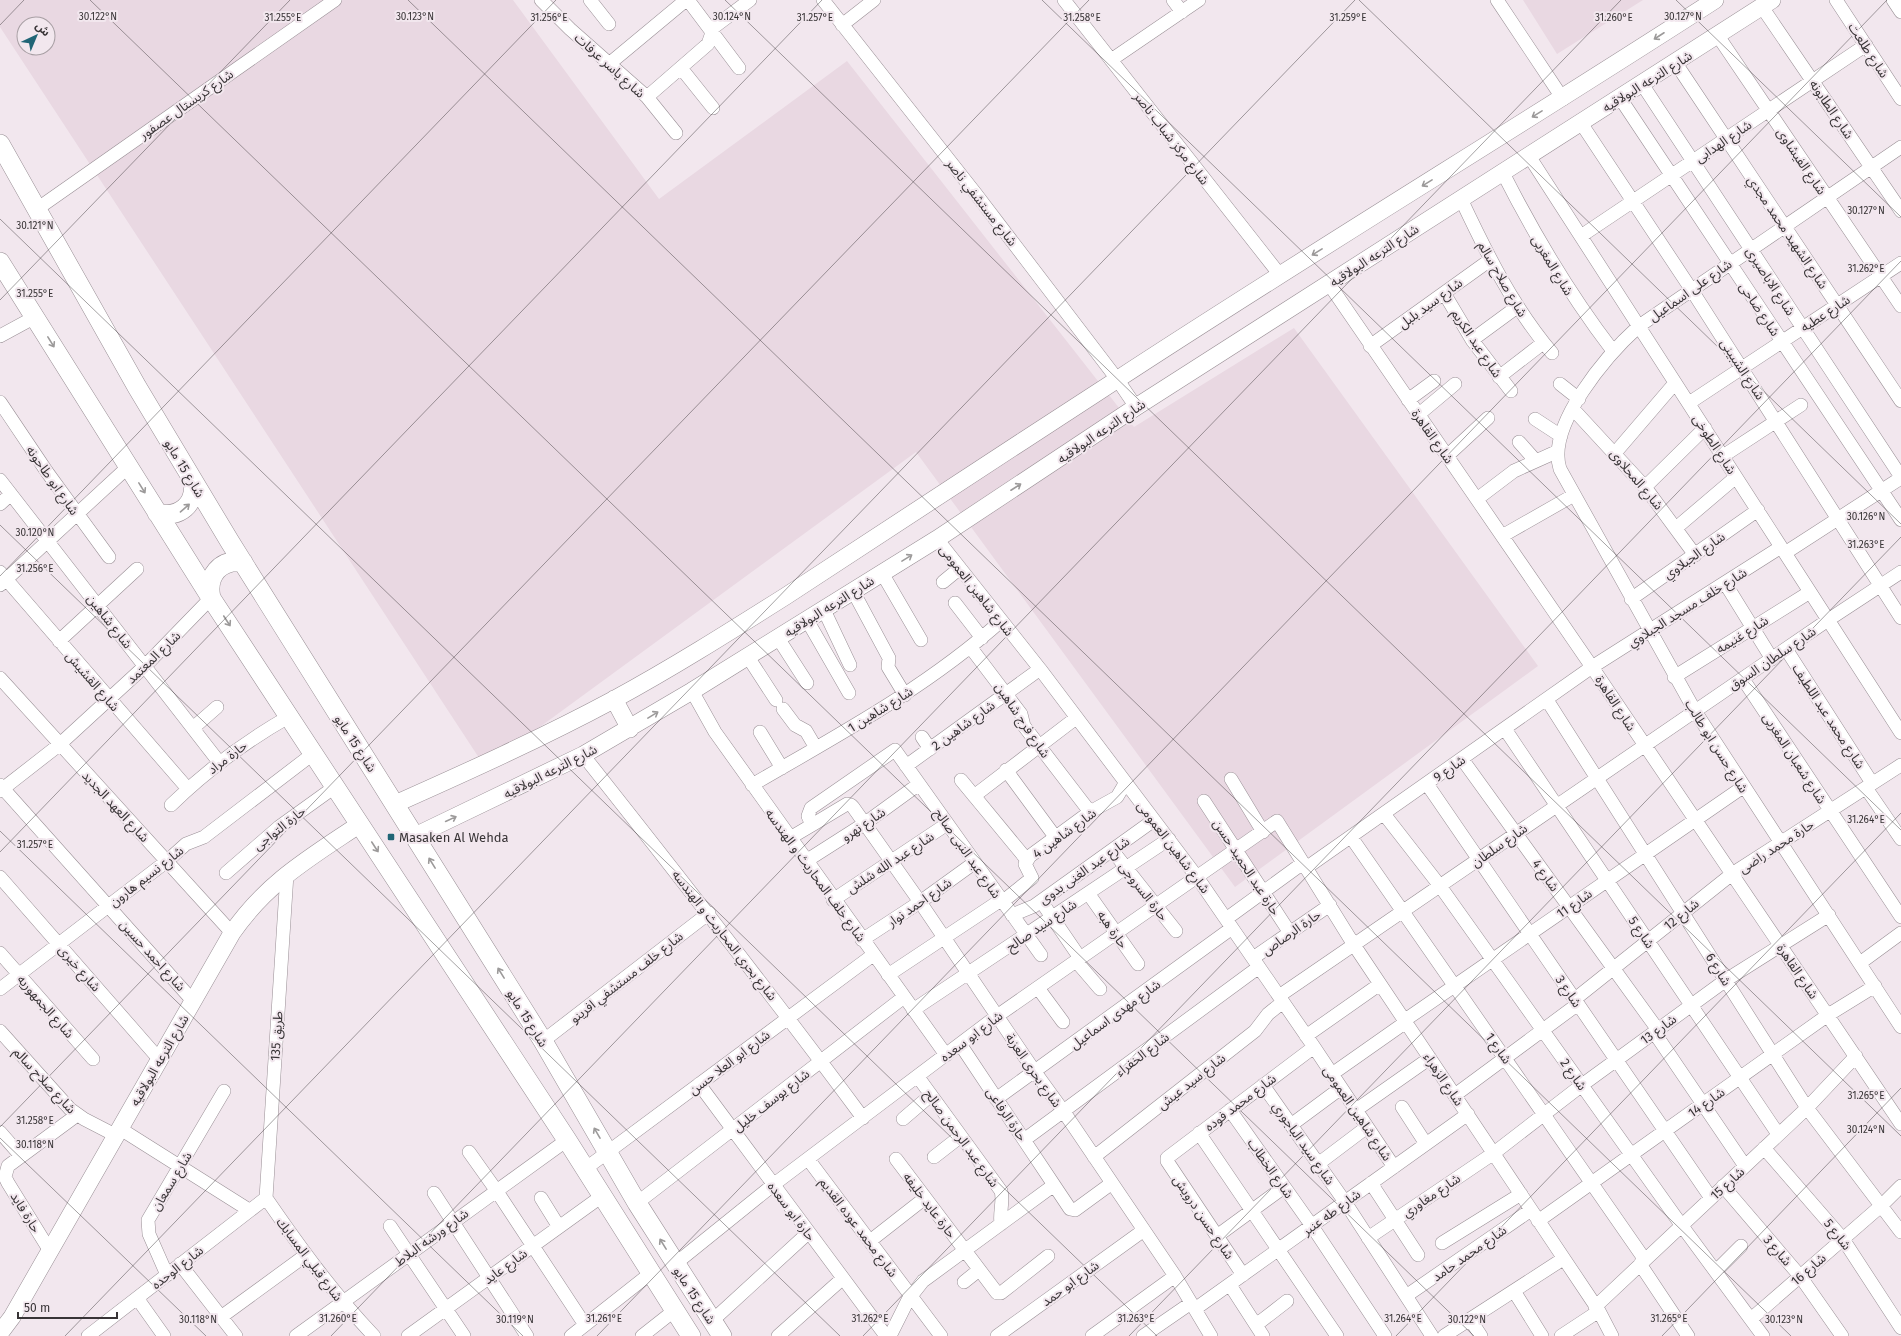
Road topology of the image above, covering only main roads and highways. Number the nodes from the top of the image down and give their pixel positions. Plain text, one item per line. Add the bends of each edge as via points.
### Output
1 (0, 144) edge
2 (0, 262) edge
3 (193, 481) junction
4 (157, 513) junction
5 (243, 562) junction
6 (211, 598) junction
7 (717, 1328) edge
8 (691, 1336) edge

1 - 3 main road, شارع 15 مايو
2 -> 4 main road, شارع 15 مايو
4 -> 3 main road via 177,514 188,506 194,494
3 - 5 main road, شارع 15 مايو
4 - 6 main road, شارع 15 مايو
5 - 6 main road via 230,562 218,568 211,579
7 -> 5 main road, شارع 15 مايو via 637,1203 543,1041
6 -> 8 main road, شارع 15 مايو via 567,1140

